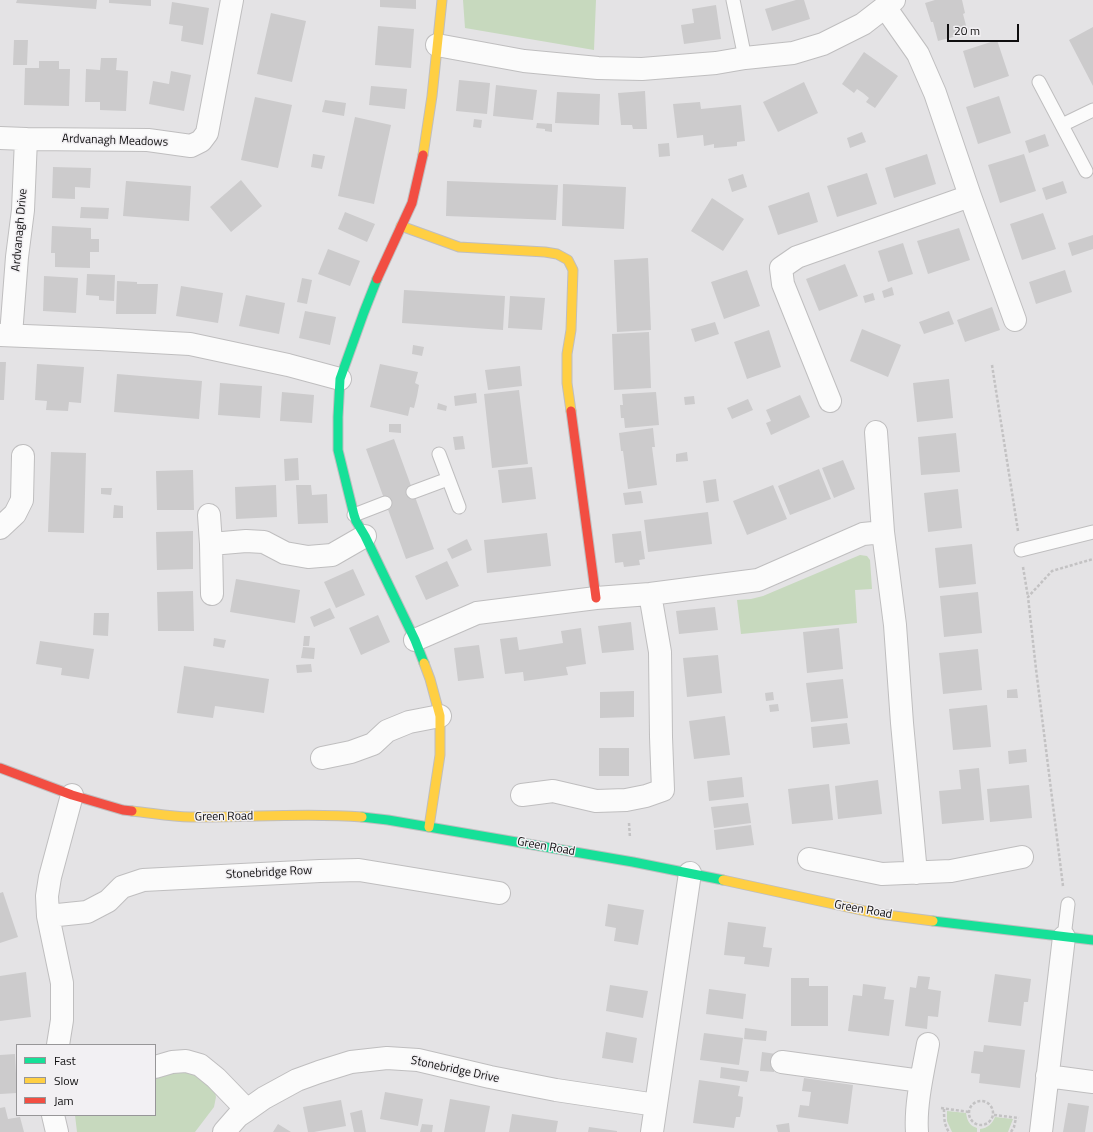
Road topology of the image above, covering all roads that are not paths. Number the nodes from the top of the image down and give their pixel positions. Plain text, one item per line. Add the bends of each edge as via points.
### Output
1 (232, 0) edge
2 (442, 0) edge
3 (733, 0) edge
4 (889, 3) edge
5 (437, 45) junction
6 (745, 58) junction
7 (1039, 82) dead end
8 (1093, 110) edge
9 (1062, 125) junction
10 (0, 138) edge
11 (26, 139) junction
12 (1086, 171) dead end
13 (970, 196) junction
14 (401, 226) junction
15 (1015, 320) dead end
16 (6, 335) edge
17 (340, 379) junction
18 (830, 401) dead end
19 (876, 432) dead end
20 (439, 454) dead end
21 (23, 456) dead end
22 (448, 478) junction
23 (413, 492) dead end
24 (386, 503) dead end
25 (459, 507) dead end
26 (209, 515) dead end
27 (354, 515) junction
28 (0, 528) edge
29 (883, 532) junction
30 (1093, 532) edge
31 (365, 536) junction
32 (211, 544) junction
33 (1021, 550) road end
34 (212, 594) dead end
35 (650, 594) junction
36 (596, 598) junction
37 (415, 640) junction
38 (440, 716) junction
39 (322, 758) dead end
40 (0, 768) edge
41 (72, 794) junction
42 (522, 795) dead end
43 (429, 827) junction
44 (1022, 857) dead end
45 (809, 859) dead end
46 (690, 873) junction
47 (916, 873) junction
48 (499, 893) dead end
49 (1068, 904) road end
50 (48, 916) junction
51 (1064, 937) junction
52 (1093, 940) edge
53 (58, 1044) edge
54 (928, 1044) dead end
55 (782, 1062) dead end
56 (156, 1067) edge
57 (1047, 1076) junction
58 (922, 1081) junction
59 (1093, 1082) edge
60 (656, 1104) junction
61 (246, 1110) junction
62 (53, 1116) edge
63 (57, 1132) edge
64 (224, 1132) edge
65 (652, 1132) edge
66 (918, 1132) edge
67 (1041, 1132) edge

1 - 11 street, Ardvanagh Meadows via 207,134 201,141 191,146 148,140
2 - 5 street
3 - 6 lane
4 - 6 street via 863,24 823,44 794,53
4 - 13 street via 918,54 935,93
5 - 6 street via 524,61 598,68 642,69
5 - 14 street via 423,157 412,203
7 - 9 lane
8 - 9 lane
9 - 12 lane
10 - 11 street
11 - 16 street, Ardvanagh Drive via 23,210
13 - 15 street
13 - 18 street via 796,258 781,268 782,284
14 - 17 street via 364,312
14 - 36 street via 459,247 546,252 568,260 573,270 567,383
16 - 17 street via 190,344
17 - 27 street via 338,450
19 - 29 street
20 - 22 lane
21 - 28 street via 22,500 15,514
22 - 23 lane
22 - 25 lane
24 - 27 lane
26 - 32 street
27 - 31 street
29 - 35 street via 863,534 758,580
29 - 47 street via 895,625
30 - 33 lane
31 - 32 street via 332,555 308,557 285,553 264,542 246,540
31 - 37 street
32 - 34 street
35 - 36 street
35 - 42 street via 660,652 663,790 626,800 596,801 553,791
36 - 37 street via 477,613
37 - 38 street via 430,679
38 - 39 street via 409,722 387,731 373,744
38 - 43 street via 440,755
40 - 41 street, Green Road
41 - 43 street, Green Road via 123,810 189,818 338,816 388,820
41 - 50 street via 50,877 47,896
43 - 46 street, Green Road
44 - 47 street via 951,871
45 - 47 street via 882,874
46 - 51 street, Green Road via 878,914
46 - 60 street
48 - 50 street, Stonebridge Row via 359,870 143,880 122,887 108,901 87,912
49 - 51 lane
50 - 53 street via 62,982 62,1020
51 - 52 street, Green Road
51 - 57 street
54 - 58 street
55 - 58 street
56 - 61 street via 186,1061 200,1065
57 - 59 street
57 - 67 street
58 - 66 street
60 - 61 street, Stonebridge Drive via 556,1090 418,1060 387,1058 351,1062 319,1072 290,1084
60 - 65 street
61 - 64 street, Stonebridge Drive
62 - 63 street

